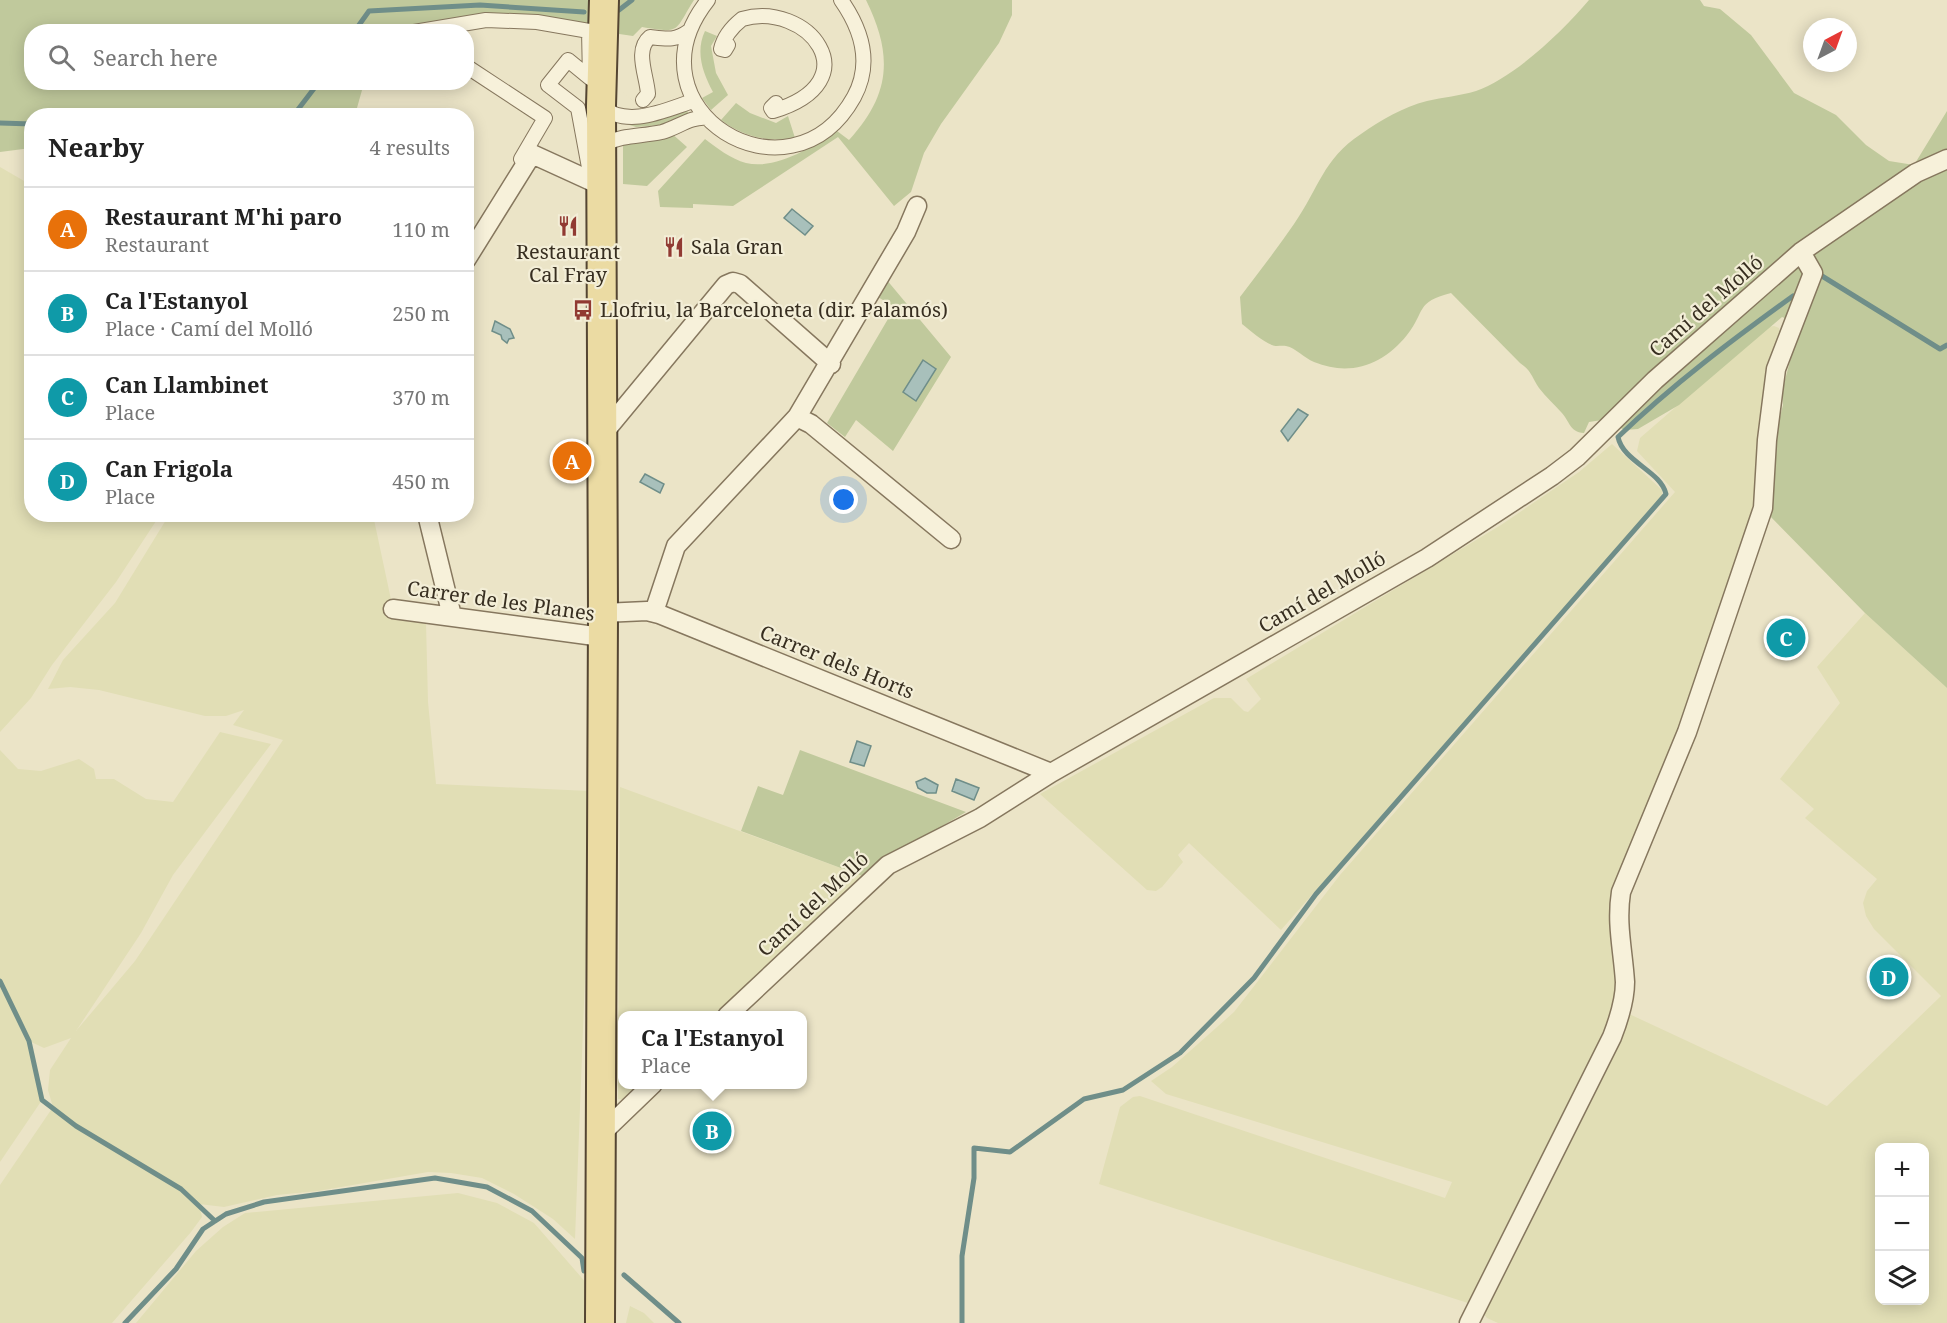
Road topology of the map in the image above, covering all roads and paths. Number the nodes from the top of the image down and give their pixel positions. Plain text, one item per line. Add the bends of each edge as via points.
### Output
1 (604, 0) edge
2 (708, 0) edge
3 (841, 0) edge
4 (462, 24) edge
5 (689, 31) junction
6 (728, 45) dead end
7 (474, 71) edge
8 (643, 100) dead end
9 (693, 101) junction
10 (776, 103) dead end
11 (601, 106) junction
12 (706, 118) junction
13 (601, 145) junction
14 (1947, 159) edge
15 (527, 161) junction
16 (597, 184) junction
17 (917, 206) dead end
18 (474, 247) edge
19 (1801, 252) junction
20 (831, 364) junction
21 (797, 417) junction
22 (601, 437) junction
23 (429, 522) edge
24 (951, 539) dead end
25 (393, 609) dead end
26 (654, 612) junction
27 (452, 616) junction
28 (603, 625) junction
29 (1052, 773) junction
30 (732, 1011) edge
31 (649, 1089) edge
32 (600, 1135) junction
33 (600, 1323) edge
34 (1469, 1323) edge

1 - 11 main road
2 - 5 street
3 - 12 street via 863,45 863,74 844,114 827,132 792,147 764,148 741,140
4 - 16 street via 486,20 537,22 589,31 590,78 568,60 548,85 578,108
5 - 8 street via 678,39 650,37 645,42 642,53 648,94
5 - 9 street via 684,55 686,82
6 - 10 street via 722,49 730,30 760,9 792,7 812,24 825,53 824,72 807,93 773,111
7 - 15 street via 545,118 521,159
9 - 11 street via 636,116 614,115
9 - 12 street
11 - 13 main road
12 - 13 street via 697,117 678,127 621,137
13 - 16 main road
14 - 19 street, Camí del Molló via 1916,173
15 - 16 street via 532,154
15 - 18 street
16 - 22 main road
17 - 20 street
19 - 29 street, Camí del Molló via 1552,476 1427,558
19 - 34 street via 1813,273 1776,369 1763,508 1687,732 1621,892 1617,919 1625,984 1622,1009 1612,1037
20 - 21 street
20 - 22 street via 733,282 726,285
21 - 24 street via 811,424
21 - 26 street via 676,546
22 - 28 main road
23 - 27 street
25 - 27 street, Carrer de les Planes
26 - 28 street, Carrer dels Horts
26 - 29 street, Carrer dels Horts
27 - 28 street, Carrer de les Planes
28 - 32 main road
29 - 30 street, Camí del Molló via 980,818 888,865
31 - 32 street
32 - 33 main road

